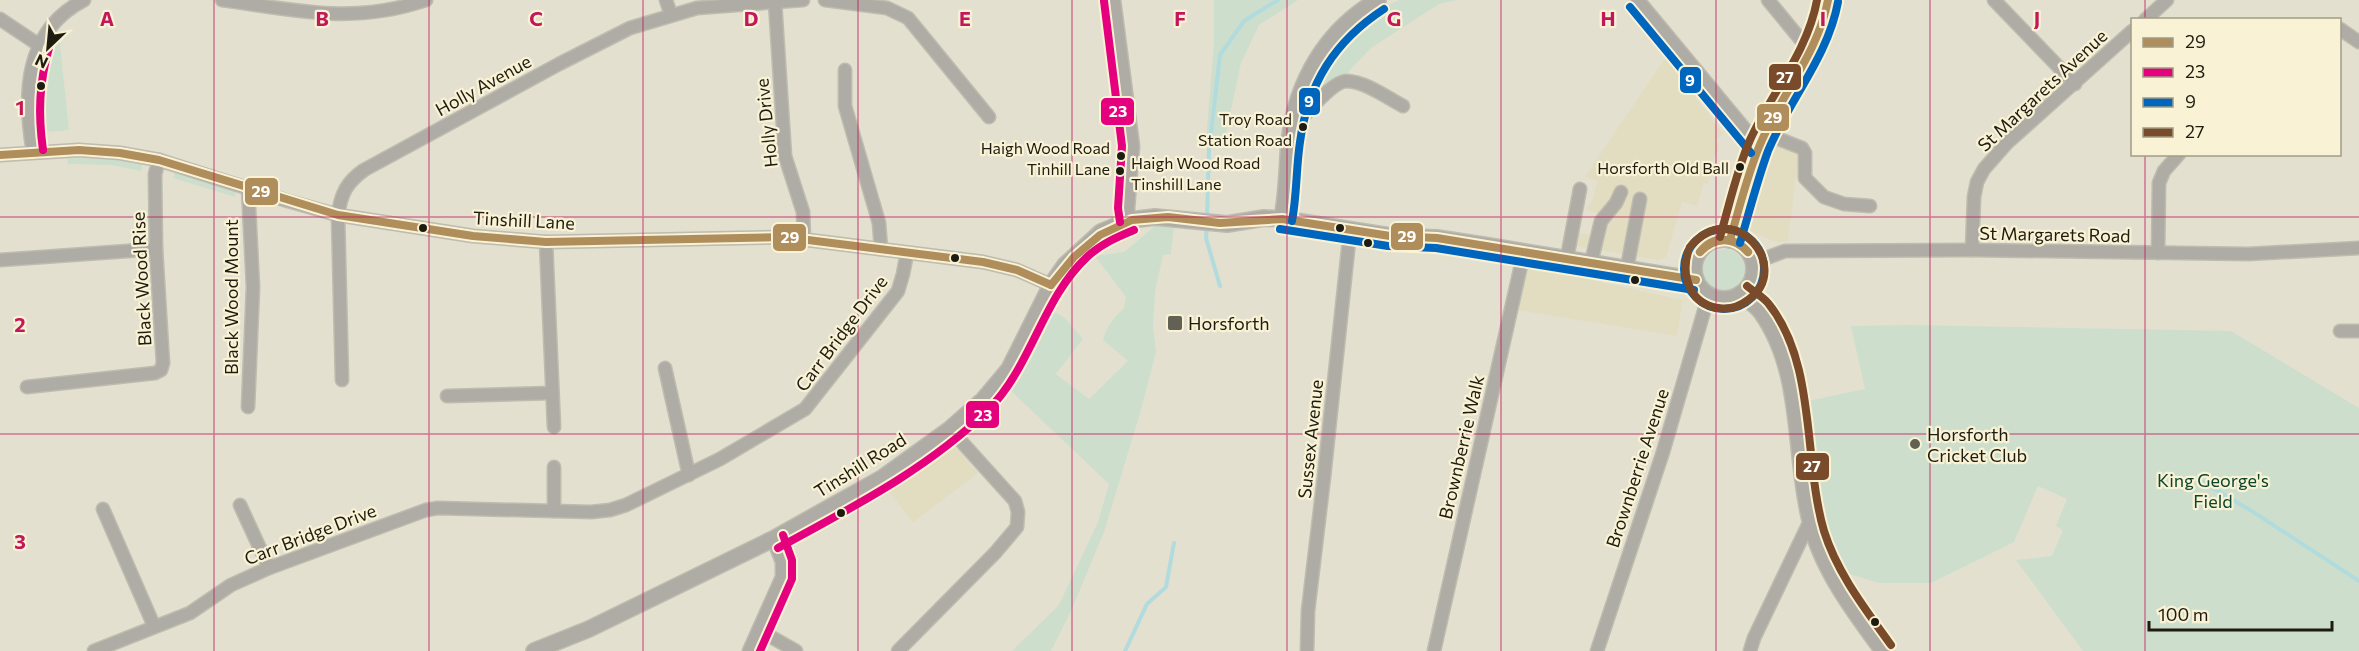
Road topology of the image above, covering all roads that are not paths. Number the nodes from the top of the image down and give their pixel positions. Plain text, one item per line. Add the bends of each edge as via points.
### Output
1 (84, 0) edge
2 (222, 0) edge
3 (426, 0) edge
4 (666, 0) edge
5 (802, 0) edge
6 (825, 0) edge
7 (1114, 0) edge
8 (1378, 0) edge
9 (1638, 0) edge
10 (1768, 0) edge
11 (1828, 0) edge
12 (1994, 0) edge
13 (2166, 0) edge
14 (775, 2) junction
15 (295, 5) edge
16 (671, 15) junction
17 (2147, 18) edge
18 (0, 19) edge
19 (2341, 31) edge
20 (2131, 33) edge
21 (2359, 42) edge
22 (39, 45) junction
23 (1810, 51) junction
24 (845, 70) dead end
25 (2075, 84) junction
26 (1403, 106) dead end
27 (989, 117) dead end
28 (1291, 130) junction
29 (1763, 140) junction
30 (33, 152) junction
31 (0, 155) edge
32 (2177, 156) edge
33 (159, 160) junction
34 (248, 188) junction
35 (1580, 189) dead end
36 (1621, 192) dead end
37 (1640, 199) dead end
38 (1870, 206) dead end
39 (338, 214) junction
40 (1282, 219) junction
41 (1130, 220) junction
42 (1350, 231) junction
43 (804, 239) junction
44 (1730, 240) junction
45 (546, 242) junction
46 (2359, 248) edge
47 (156, 249) junction
48 (881, 249) junction
49 (1972, 250) junction
50 (1524, 252) junction
51 (907, 253) junction
52 (2158, 254) junction
53 (1567, 258) junction
54 (0, 260) edge
55 (1591, 263) junction
56 (1753, 263) junction
57 (1627, 268) junction
58 (1696, 280) junction
59 (1051, 285) junction
60 (1708, 294) junction
61 (1740, 294) junction
62 (2340, 331) dead end
63 (2359, 331) edge
64 (665, 368) dead end
65 (342, 380) dead end
66 (27, 387) dead end
67 (552, 393) junction
68 (447, 396) dead end
69 (248, 407) dead end
70 (554, 427) dead end
71 (950, 429) junction
72 (554, 467) dead end
73 (689, 475) junction
74 (240, 505) dead end
75 (103, 509) dead end
76 (554, 511) junction
77 (1810, 521) junction
78 (773, 539) junction
79 (269, 568) junction
80 (154, 626) junction
81 (759, 630) junction
82 (94, 651) edge
83 (534, 651) edge
84 (749, 651) edge
85 (796, 651) edge
86 (898, 651) edge
87 (1307, 651) edge
88 (1434, 651) edge
89 (1597, 651) edge
90 (1750, 651) edge
91 (1883, 651) edge

1 - 22 street via 55,22
2 - 15 street
3 - 15 street via 363,14 320,14
4 - 16 street
5 - 14 street, Holly Avenue
6 - 27 street via 887,8 908,18
7 - 41 street via 1133,146
8 - 28 street via 1337,32 1316,58 1298,100
9 - 29 street
10 - 23 street
11 - 23 street
12 - 25 street
13 - 17 street
14 - 16 street, Holly Avenue via 697,8
14 - 43 street, Holly Drive via 785,156 802,212
16 - 39 street, Holly Avenue via 612,35 364,170 347,185
18 - 22 street
19 - 21 street
20 - 25 street, St Margarets Avenue
22 - 30 street via 29,79 27,119
23 - 29 street
24 - 48 street via 845,106 879,223
25 - 49 street, St Margarets Avenue via 2007,143 1984,169 1974,197
26 - 28 street via 1362,85 1345,81 1333,86
28 - 40 street via 1288,190
29 - 38 street via 1802,148 1805,178 1824,197 1844,204
29 - 44 street
30 - 31 street, Tinshill Lane
30 - 33 street, Tinshill Lane via 79,150
32 - 52 street via 2159,183
33 - 34 street, Tinshill Lane
33 - 47 street, Black Wood Rise via 155,174
34 - 39 street, Tinshill Lane
34 - 69 street, Black Wood Mount via 252,287
35 - 53 street
36 - 55 street via 1601,221
37 - 57 street
39 - 45 street, Tinshill Lane via 473,236
39 - 65 street, Holly Avenue
40 - 41 street, Tinshill Road via 1227,224 1165,216
40 - 42 street, Tinshill Road
41 - 59 street, Tinshill Road via 1101,232 1079,250
42 - 50 street, Tinshill Road via 1437,238
42 - 87 street, Sussex Avenue via 1308,611
43 - 45 street, Tinshill Lane
43 - 48 street, Tinshill Lane
44 - 56 street via 1745,248
44 - 58 street via 1712,242 1698,254
45 - 67 street
46 - 52 street, St Margarets Road
47 - 54 street
47 - 66 street, Black Wood Rise via 161,370
48 - 51 street, Tinshill Lane
49 - 52 street, St Margarets Road
49 - 56 street, St Margarets Road via 1785,252
50 - 53 street, Tinshill Road
50 - 88 street, Brownberrie Walk
51 - 59 street, Tinshill Lane via 1010,267
51 - 73 street, Carr Bridge Drive via 898,291 805,409
53 - 55 street, Tinshill Road
55 - 57 street, Tinshill Road
56 - 61 street via 1752,280
57 - 58 street, Tinshill Road
58 - 60 street
59 - 71 street, Tinshill Road via 1009,369 983,400
60 - 61 street via 1725,299
60 - 89 street, Brownberrie Avenue via 1664,452
61 - 77 street via 1760,311 1780,351 1793,399
62 - 63 street
64 - 73 street
67 - 68 street via 471,389
67 - 70 street
71 - 78 street, Tinshill Road via 882,478
71 - 86 street via 1015,501 1017,527
72 - 76 street
73 - 76 street, Carr Bridge Drive via 610,510
74 - 79 street
75 - 80 street
76 - 79 street, Carr Bridge Drive via 426,510
77 - 90 street
77 - 91 street via 1828,567
78 - 81 street via 782,562 782,577
78 - 83 street, Tinshill Road via 589,629
79 - 80 street, Carr Bridge Drive via 231,585 190,613
80 - 82 street, Carr Bridge Drive
81 - 84 street
81 - 85 street

